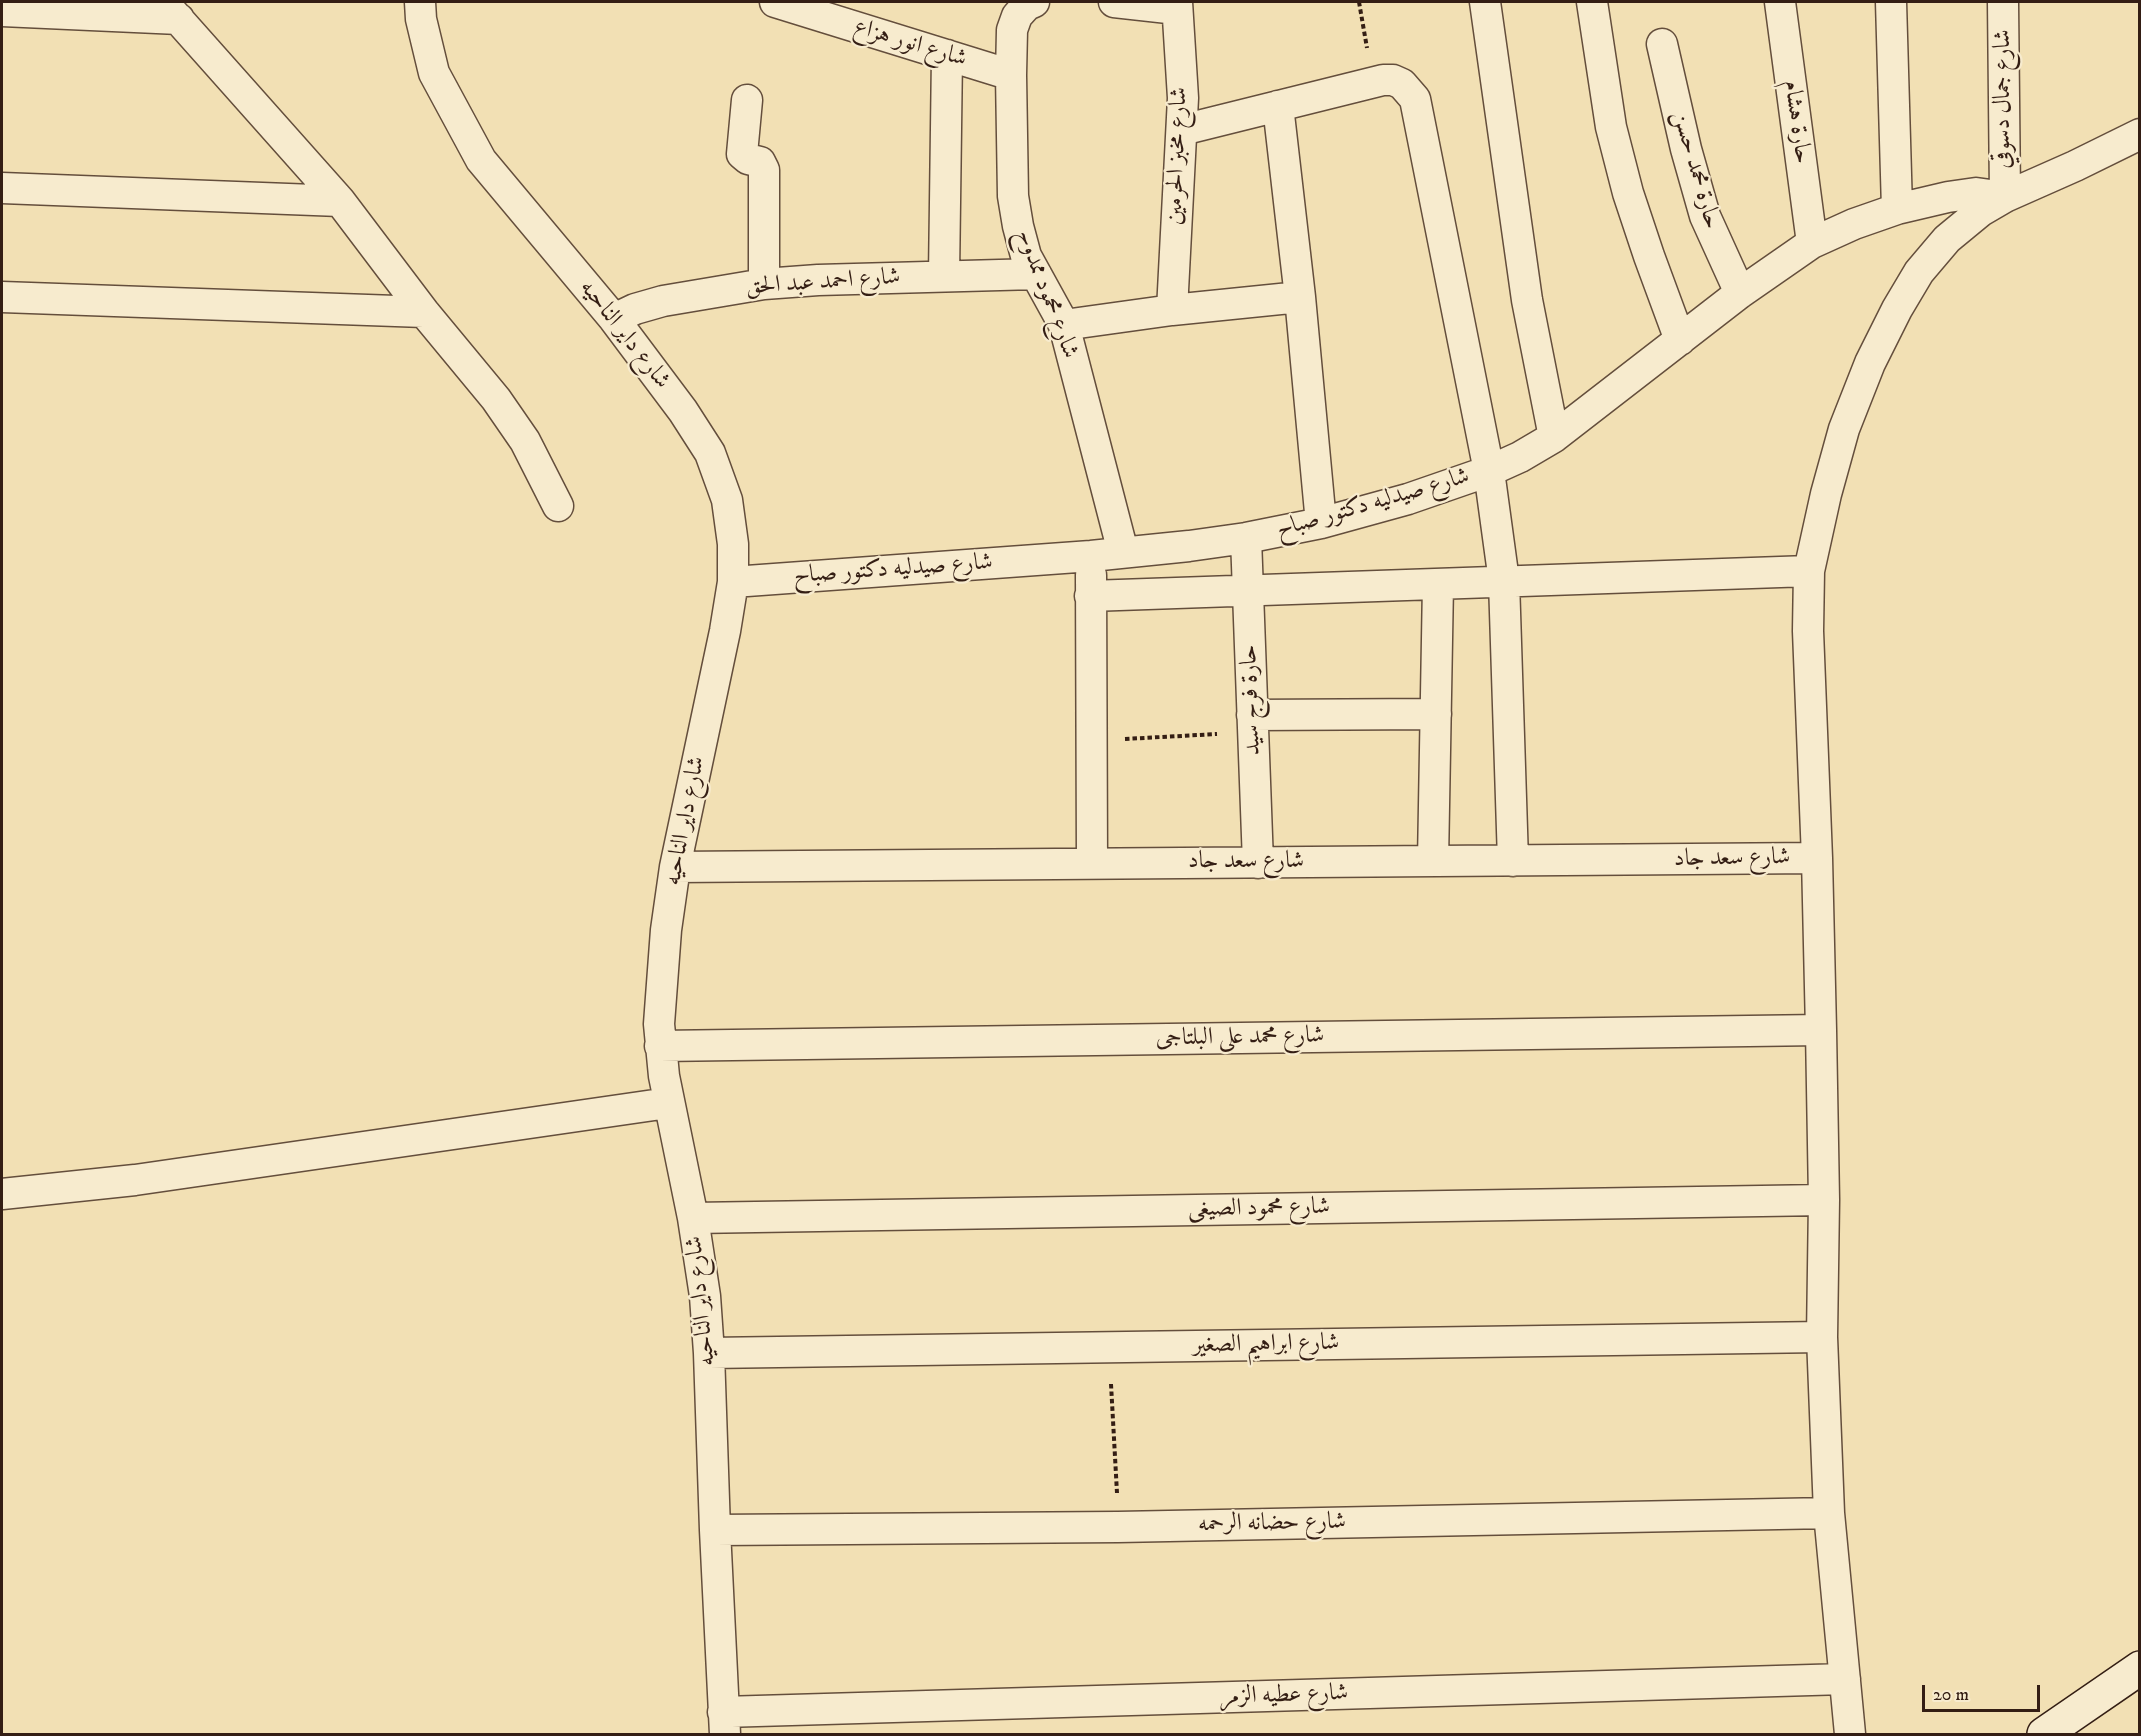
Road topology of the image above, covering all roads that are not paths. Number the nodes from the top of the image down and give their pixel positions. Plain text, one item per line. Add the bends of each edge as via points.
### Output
1 (420, 2) edge
2 (775, 2) edge
3 (1034, 2) edge
4 (1114, 2) edge
5 (1485, 2) edge
6 (1592, 2) edge
7 (1780, 2) edge
8 (1891, 2) edge
9 (2003, 2) edge
10 (1177, 5) edge
11 (171, 10) edge
12 (2, 11) edge
13 (1662, 44) dead end
14 (947, 55) junction
15 (1011, 75) junction
16 (747, 100) dead end
17 (1278, 106) junction
18 (1182, 130) junction
19 (2139, 134) edge
20 (2, 188) edge
21 (2005, 196) junction
22 (340, 201) junction
23 (1897, 209) junction
24 (1812, 243) junction
25 (1036, 274) junction
26 (944, 276) junction
27 (764, 284) junction
28 (1740, 293) junction
29 (2, 297) edge
30 (1300, 297) junction
31 (1172, 310) junction
32 (424, 312) junction
33 (614, 319) junction
34 (1064, 325) junction
35 (1680, 340) junction
36 (1554, 437) junction
37 (1489, 471) junction
38 (558, 506) dead end
39 (1321, 523) junction
40 (1246, 538) junction
41 (1123, 552) junction
42 (1091, 556) junction
43 (1809, 571) junction
44 (1504, 581) junction
45 (733, 582) junction
46 (1438, 584) junction
47 (1248, 590) junction
48 (1090, 596) junction
49 (1436, 714) junction
50 (1253, 724) junction
51 (1818, 858) junction
52 (1433, 861) junction
53 (1513, 861) junction
54 (1258, 862) junction
55 (1092, 863) junction
56 (675, 867) junction
57 (1821, 1030) junction
58 (660, 1046) junction
59 (668, 1103) junction
60 (2, 1194) edge
61 (1824, 1200) junction
62 (693, 1218) junction
63 (1822, 1337) junction
64 (709, 1353) junction
65 (1829, 1513) junction
66 (715, 1530) junction
67 (2139, 1668) edge
68 (1845, 1679) junction
69 (724, 1723) edge
70 (1850, 1734) edge
71 (2044, 1734) edge

1 - 33 street, شارع داير الناحيه via 434,73 481,159
2 - 14 street, شارع انور هزاع
3 - 15 street, شارع محمود ممدوح via 1017,16 1012,30
4 - 10 street
5 - 36 street via 1527,300
6 - 35 street via 1611,127 1628,193
7 - 24 street, حارة هشام
8 - 23 street
9 - 21 street, شارع جمال دسوقي
10 - 18 street, شارع مخبز الحرمين
11 - 12 street
11 - 22 street
13 - 28 street, حارة محمد حسن via 1705,216
14 - 15 street, شارع انور هزاع
14 - 26 street
15 - 25 street, شارع محمود ممدوح via 1013,196 1026,256
16 - 27 street via 742,154 760,162 765,170
17 - 18 street
17 - 30 street
17 - 37 street via 1373,81 1393,80 1415,99
18 - 31 street, شارع مخبز الحرمين
19 - 21 street
20 - 22 street
21 - 23 street, شارع صيدليه دكتور صباح via 1976,193
21 - 43 street via 1947,239 1919,272 1897,309 1844,429
22 - 32 street
23 - 24 street, شارع صيدليه دكتور صباح
24 - 28 street, شارع صيدليه دكتور صباح
25 - 26 street, شارع احمد عبد الحق
25 - 34 street, شارع محمود ممدوح
26 - 27 street, شارع احمد عبد الحق
27 - 33 street, شارع احمد عبد الحق via 663,301
28 - 35 street, شارع صيدليه دكتور صباح
29 - 32 street
30 - 31 street
30 - 39 street
31 - 34 street
32 - 38 street via 525,441
33 - 45 street, شارع داير الناحيه via 684,411 710,453 727,501
34 - 41 street, شارع محمود ممدوح
35 - 36 street, شارع صيدليه دكتور صباح
36 - 37 street, شارع صيدليه دكتور صباح
37 - 39 street, شارع صيدليه دكتور صباح
37 - 44 street
39 - 40 street, شارع صيدليه دكتور صباح
40 - 41 street, شارع صيدليه دكتور صباح
40 - 47 street, حارة فرج سيد
41 - 42 street, شارع صيدليه دكتور صباح
42 - 45 street, شارع صيدليه دكتور صباح
42 - 48 street
43 - 44 street
43 - 51 street
44 - 46 street
44 - 53 street
45 - 56 street, شارع داير الناحيه
46 - 47 street
46 - 49 street
47 - 48 street
47 - 50 street, حارة فرج سيد
48 - 55 street
49 - 50 street
49 - 52 street
50 - 54 street, حارة فرج سيد
51 - 53 street, شارع سعد جاد
51 - 57 street
52 - 53 street, شارع سعد جاد
52 - 54 street, شارع سعد جاد
54 - 55 street, شارع سعد جاد
55 - 56 street, شارع سعد جاد
56 - 58 street, شارع داير الناحيه via 660,989
57 - 58 street, شارع محمد على البلتاجى
57 - 61 street
58 - 59 street, شارع داير الناحيه
59 - 60 street via 135,1180
59 - 62 street, شارع داير الناحيه
61 - 62 street, شارع محمود الصيغى
61 - 63 street
62 - 64 street, شارع داير الناحيه
63 - 64 street, شارع ابراهيم الصغير
63 - 65 street
64 - 66 street, شارع داير الناحيه
65 - 66 street, شارع حضانه الرحمه via 1118,1527
65 - 68 street
66 - 69 street, شارع داير الناحيه
67 - 71 main road
68 - 69 street, شارع عطيه الزمر
68 - 70 street

